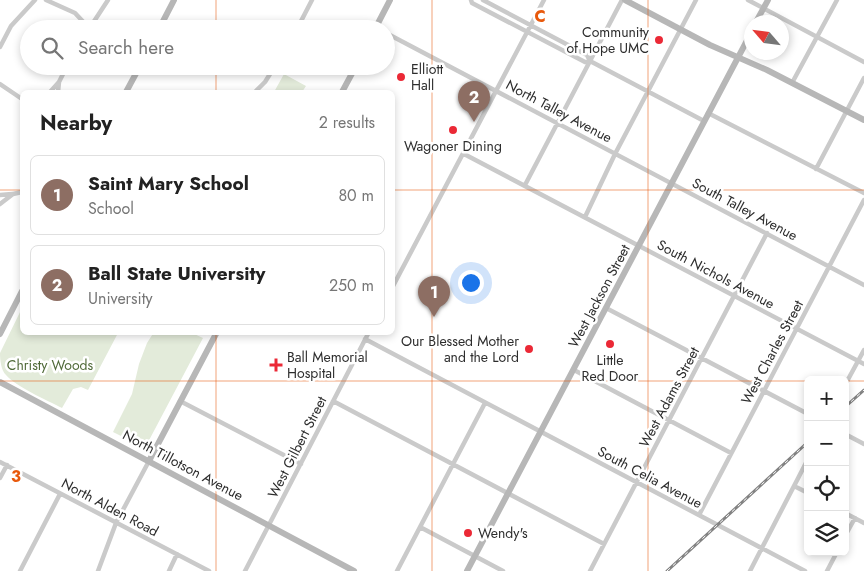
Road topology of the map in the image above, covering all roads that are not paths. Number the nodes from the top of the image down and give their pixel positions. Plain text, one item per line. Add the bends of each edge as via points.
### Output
1 (35, 0) edge
2 (46, 0) edge
3 (108, 0) edge
4 (312, 0) edge
5 (390, 0) edge
6 (471, 0) edge
7 (483, 0) edge
8 (544, 0) edge
9 (623, 0) edge
10 (696, 0) edge
11 (748, 0) edge
12 (768, 0) edge
13 (837, 0) edge
14 (172, 1) edge
15 (764, 8) junction
16 (760, 15) edge
17 (81, 20) edge
18 (95, 20) edge
19 (163, 20) edge
20 (301, 20) edge
21 (380, 20) edge
22 (531, 25) junction
23 (680, 29) junction
24 (528, 32) junction
25 (817, 37) junction
26 (395, 38) edge
27 (744, 46) edge
28 (0, 47) edge
29 (738, 57) junction
30 (590, 61) junction
31 (864, 62) edge
32 (62, 75) edge
33 (135, 75) edge
34 (269, 75) edge
35 (351, 75) edge
36 (864, 78) edge
37 (59, 82) junction
38 (792, 83) junction
39 (0, 84) edge
40 (52, 90) edge
41 (58, 90) edge
42 (127, 90) edge
43 (257, 90) edge
44 (343, 90) edge
45 (497, 91) junction
46 (648, 91) junction
47 (20, 98) edge
48 (847, 111) junction
49 (708, 113) junction
50 (864, 120) edge
51 (704, 121) junction
52 (557, 123) junction
53 (464, 154) junction
54 (615, 154) junction
55 (816, 168) junction
56 (672, 183) junction
57 (525, 185) junction
58 (20, 192) edge
59 (864, 193) edge
60 (13, 194) junction
61 (0, 195) edge
62 (864, 200) edge
63 (0, 204) edge
64 (585, 217) junction
65 (767, 234) junction
66 (639, 246) junction
67 (830, 266) junction
68 (395, 282) edge
69 (864, 285) edge
70 (20, 295) edge
71 (734, 296) junction
72 (606, 308) junction
73 (797, 329) junction
74 (0, 334) edge
75 (215, 335) edge
76 (367, 335) edge
77 (365, 339) junction
78 (864, 350) edge
79 (702, 358) junction
80 (858, 360) junction
81 (864, 364) edge
82 (574, 370) junction
83 (849, 377) edge
84 (0, 382) edge
85 (764, 391) junction
86 (180, 401) junction
87 (332, 401) junction
88 (485, 403) junction
89 (804, 412) edge
90 (669, 420) junction
91 (541, 432) junction
92 (849, 436) edge
93 (864, 444) edge
94 (731, 453) junction
95 (149, 460) junction
96 (0, 462) edge
97 (301, 464) junction
98 (453, 464) junction
99 (7, 465) junction
100 (804, 466) edge
101 (0, 478) edge
102 (636, 482) junction
103 (794, 486) junction
104 (804, 491) edge
105 (60, 494) junction
106 (508, 494) junction
107 (699, 515) junction
108 (849, 515) edge
109 (855, 518) junction
110 (116, 522) junction
111 (864, 523) edge
112 (269, 525) junction
113 (420, 527) junction
114 (849, 529) edge
115 (604, 544) junction
116 (762, 549) junction
117 (177, 554) junction
118 (475, 556) junction
119 (835, 556) edge
120 (20, 571) edge
121 (98, 571) edge
122 (169, 571) edge
123 (209, 571) edge
124 (245, 571) edge
125 (354, 571) edge
126 (397, 571) edge
127 (467, 571) edge
128 (503, 571) edge
129 (590, 571) edge
130 (750, 571) edge
131 (805, 571) edge
132 (827, 571) edge

1 - 28 street via 11,26
2 - 17 street via 75,13
3 - 18 street
4 - 20 street
5 - 21 main road
6 - 24 street
7 - 22 street
8 - 22 street
9 - 23 main road
9 - 30 street
10 - 23 street
11 - 15 street
12 - 15 main road
13 - 25 street
14 - 19 main road
15 - 16 main road
15 - 25 street
22 - 24 street
22 - 30 street via 587,55
23 - 29 main road
23 - 46 street
24 - 30 street via 585,62
24 - 45 street
25 - 31 street
25 - 38 street
26 - 45 street, North Talley Avenue
27 - 29 main road, West Jackson Street
29 - 38 main road
29 - 49 main road, West Jackson Street
30 - 46 street
30 - 52 street
32 - 37 street
33 - 42 main road
34 - 43 street
35 - 44 main road
36 - 48 street
37 - 40 street
37 - 41 street
38 - 48 main road
39 - 47 street
45 - 52 street, North Talley Avenue
45 - 53 street
46 - 51 street
46 - 54 street
48 - 50 main road
48 - 55 street
49 - 51 main road, West Jackson Street
49 - 55 street
51 - 56 main road, West Jackson Street
52 - 54 street, North Talley Avenue
52 - 57 street
53 - 57 street, South Nichols Avenue
53 - 68 street
54 - 56 street, South Talley Avenue
54 - 64 street
55 - 59 street
56 - 65 street, South Talley Avenue
56 - 66 main road, West Jackson Street
57 - 64 street, South Nichols Avenue
58 - 60 street
60 - 61 street
60 - 63 street
62 - 67 street, West Charles Street
64 - 66 street, South Nichols Avenue
65 - 67 street, South Talley Avenue
65 - 71 street, West Adams Street
66 - 71 street, South Nichols Avenue
66 - 72 main road, West Jackson Street
67 - 69 street, South Talley Avenue
67 - 73 street, West Charles Street
70 - 74 main road
71 - 73 street, South Nichols Avenue
71 - 79 street, West Adams Street
72 - 79 street
72 - 82 main road, West Jackson Street
73 - 80 street, South Nichols Avenue
73 - 85 street, West Charles Street
75 - 86 main road
76 - 77 street, West Gilbert Street
77 - 87 street, West Gilbert Street
77 - 88 street, South Celia Avenue
78 - 80 street
79 - 85 street
79 - 90 street, West Adams Street
80 - 81 street, South Nichols Avenue
80 - 83 street
82 - 90 street
82 - 91 main road, West Jackson Street
84 - 95 main road, North Tillotson Avenue
85 - 89 street
85 - 94 street, West Charles Street
86 - 95 main road
86 - 97 street
87 - 97 street, West Gilbert Street
87 - 98 street
88 - 91 street, South Celia Avenue
88 - 98 street
90 - 94 street
90 - 102 street, West Adams Street
91 - 102 street, South Celia Avenue
91 - 106 main road, West Jackson Street
92 - 93 street
94 - 107 street, West Charles Street
95 - 110 street
95 - 112 main road, North Tillotson Avenue
96 - 99 street, North Alden Road
97 - 112 street, West Gilbert Street
98 - 106 street
98 - 113 street
99 - 101 street
99 - 105 street, North Alden Road
100 - 103 street
102 - 107 street, South Celia Avenue
102 - 115 street, West Adams Street
103 - 104 street
103 - 116 street
105 - 110 street, North Alden Road
105 - 120 street
106 - 115 street
106 - 118 main road, West Jackson Street
107 - 116 street, South Celia Avenue
108 - 109 street
109 - 111 street
109 - 114 street
110 - 117 street, North Alden Road
110 - 121 street
112 - 124 street, West Gilbert Street
112 - 125 main road, North Tillotson Avenue
113 - 118 street
113 - 126 street
115 - 129 street, West Adams Street
116 - 130 street
116 - 131 street, South Celia Avenue
117 - 122 street
117 - 123 street, North Alden Road
118 - 127 main road, West Jackson Street
118 - 128 street
119 - 132 street

